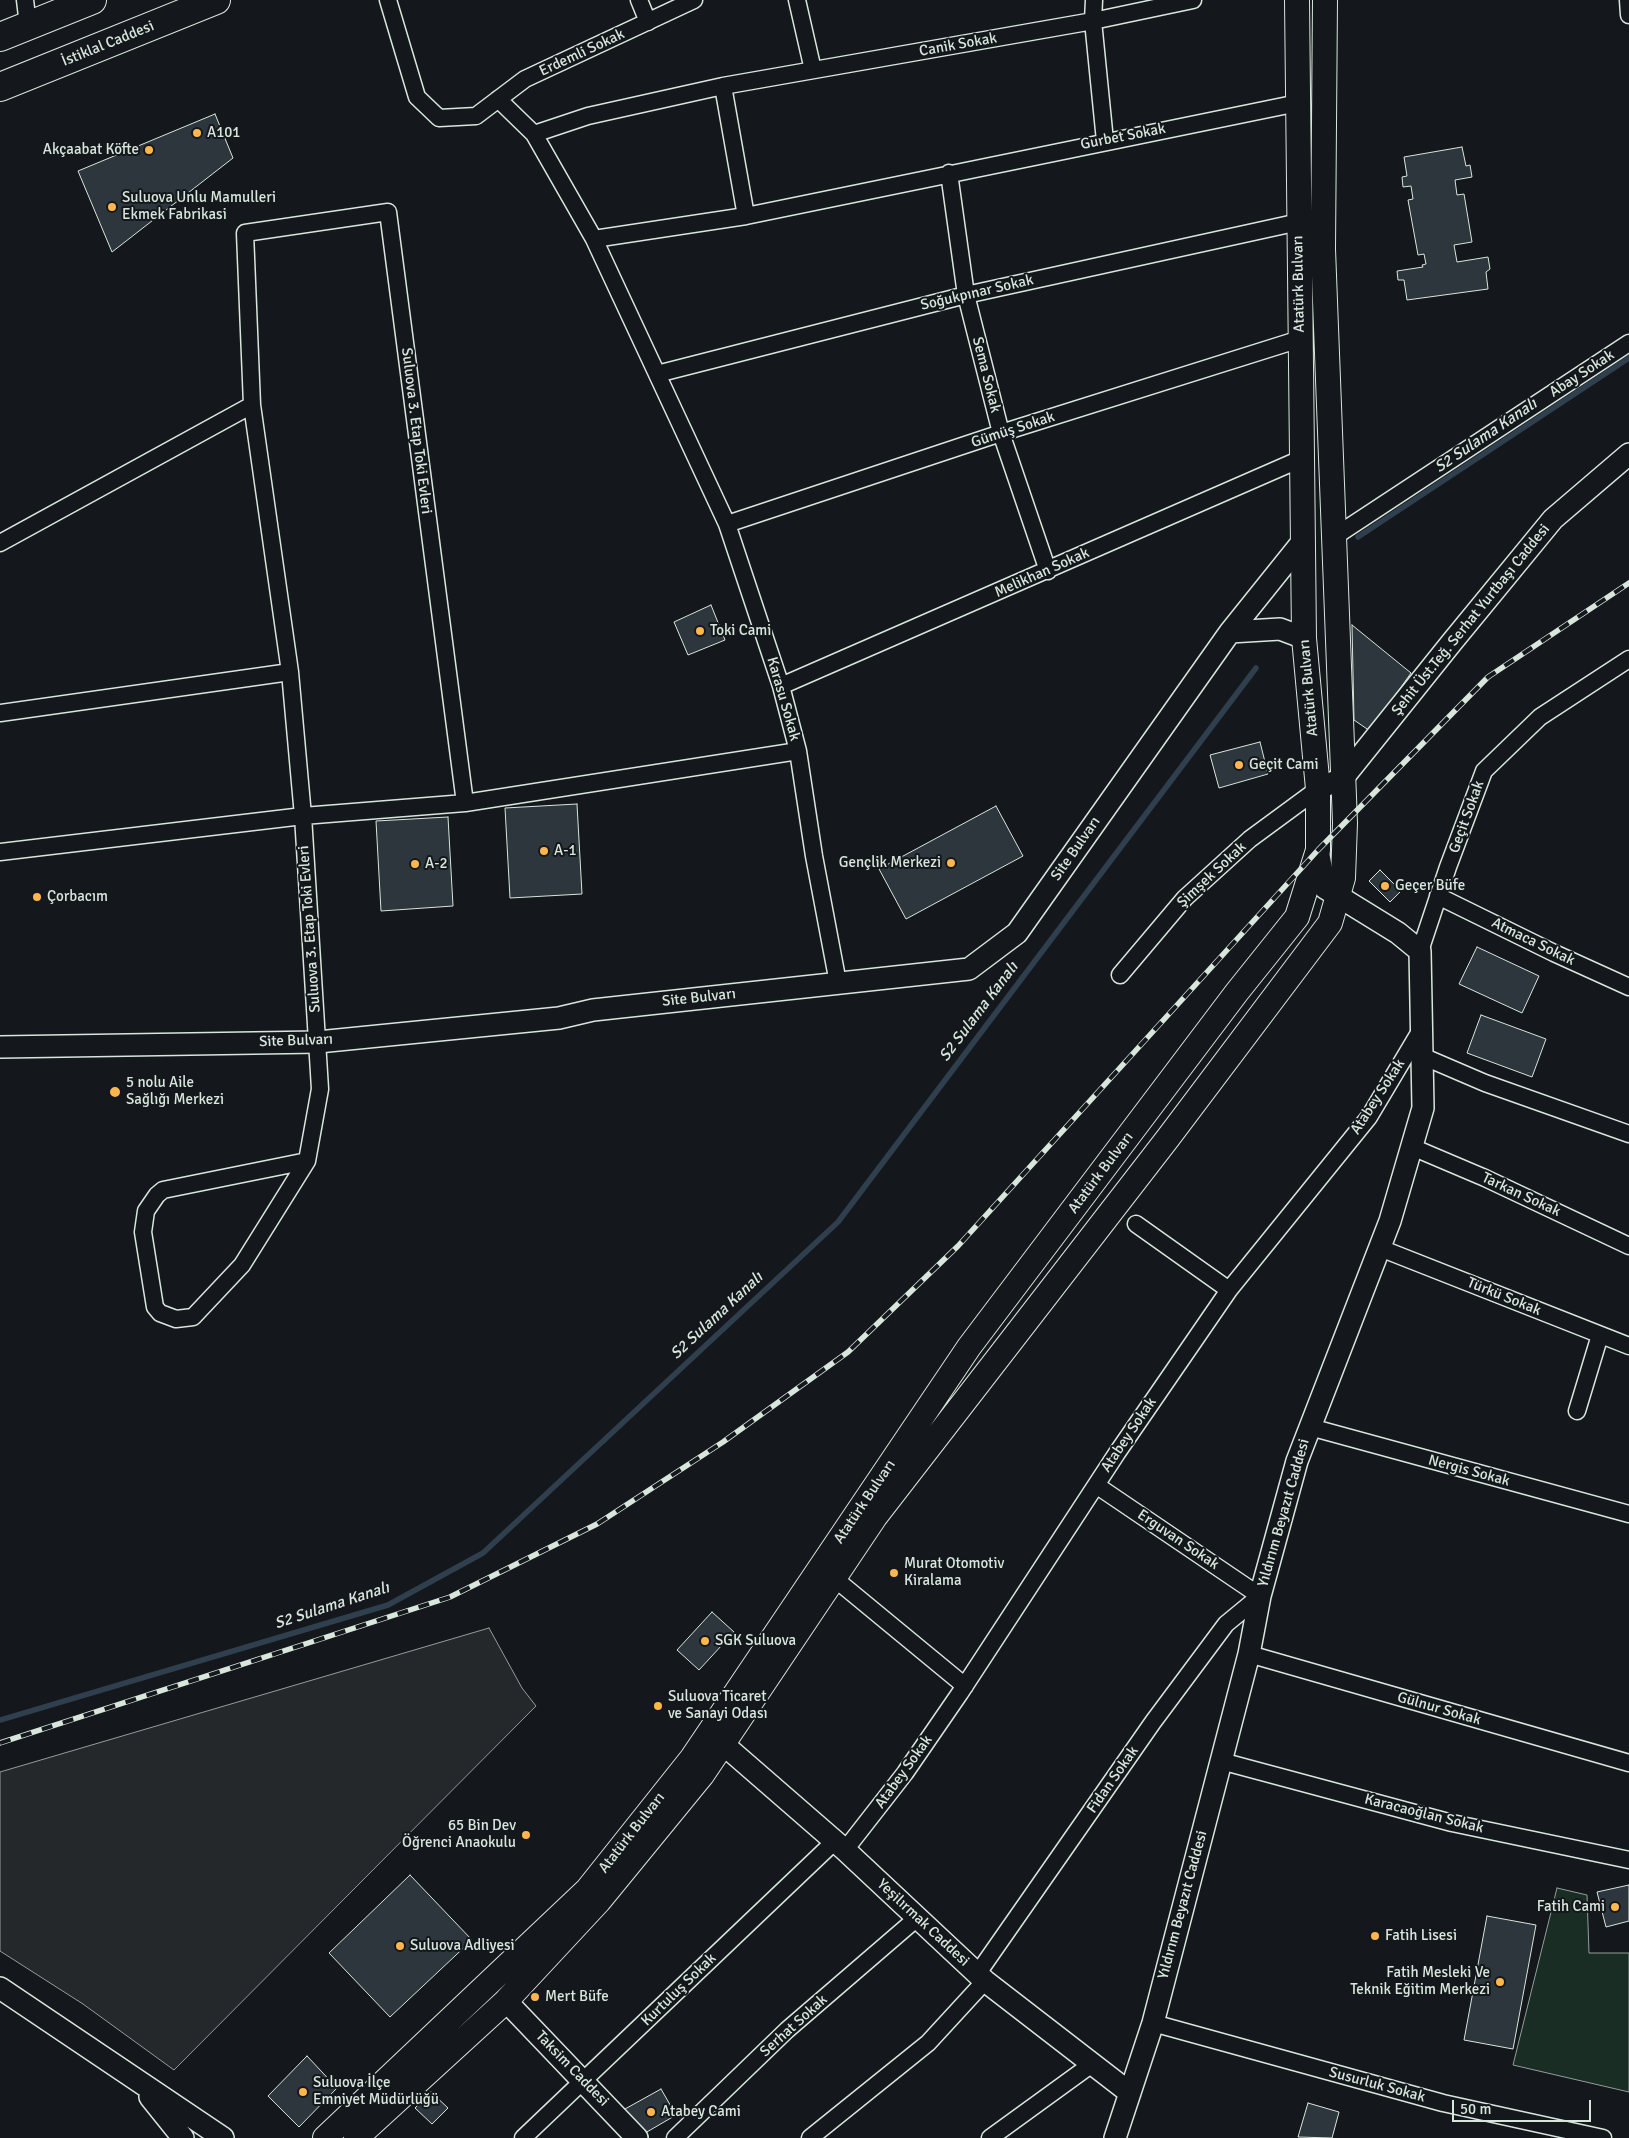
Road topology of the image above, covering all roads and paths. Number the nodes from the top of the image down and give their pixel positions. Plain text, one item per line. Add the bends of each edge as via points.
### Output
1 (92, 0) edge
2 (216, 0) edge
3 (388, 0) edge
4 (639, 0) edge
5 (694, 0) edge
6 (797, 0) edge
7 (1094, 0) edge
8 (1193, 0) edge
9 (1297, 0) edge
10 (1324, 0) edge
11 (1628, 0) edge
12 (27, 13) edge
13 (1629, 15) edge
14 (1094, 21) junction
15 (648, 22) junction
16 (0, 37) edge
17 (813, 70) junction
18 (723, 86) junction
19 (0, 87) edge
20 (498, 99) junction
21 (1298, 103) junction
22 (534, 134) junction
23 (1104, 141) junction
24 (949, 173) junction
25 (746, 216) junction
26 (1299, 222) junction
27 (594, 238) junction
28 (966, 294) junction
29 (1300, 339) junction
30 (1629, 344) edge
31 (657, 374) junction
32 (252, 405) junction
33 (1000, 433) junction
34 (1629, 454) edge
35 (1303, 458) junction
36 (727, 524) junction
37 (1334, 537) junction
38 (1303, 541) junction
39 (0, 543) edge
40 (1048, 571) junction
41 (1230, 632) junction
42 (1304, 638) junction
43 (1629, 659) edge
44 (290, 672) junction
45 (781, 686) junction
46 (0, 713) edge
47 (798, 751) junction
48 (1343, 778) junction
49 (1318, 789) junction
50 (465, 803) junction
51 (303, 816) junction
52 (1318, 850) junction
53 (0, 852) edge
54 (1438, 896) junction
55 (1338, 897) junction
56 (1420, 951) junction
57 (1120, 975) dead end
58 (838, 983) junction
59 (1629, 987) edge
60 (1422, 1027) junction
61 (318, 1042) junction
62 (0, 1047) edge
63 (1422, 1056) junction
64 (1629, 1134) edge
65 (1412, 1147) junction
66 (307, 1161) junction
67 (1136, 1224) dead end
68 (1629, 1246) edge
69 (1380, 1248) junction
70 (1229, 1290) junction
71 (1600, 1335) junction
72 (1629, 1346) edge
73 (1578, 1411) dead end
74 (1310, 1427) junction
75 (1096, 1485) junction
76 (1629, 1514) edge
77 (834, 1578) junction
78 (1260, 1596) junction
79 (1249, 1654) junction
80 (965, 1686) junction
81 (715, 1739) junction
82 (1221, 1761) junction
83 (1629, 1763) edge
84 (840, 1846) junction
85 (1629, 1860) edge
86 (917, 1918) junction
87 (981, 1977) junction
88 (0, 1988) edge
89 (506, 2001) junction
90 (1153, 2023) junction
91 (1092, 2064) junction
92 (136, 2079) junction
93 (584, 2081) junction
94 (1130, 2093) junction
95 (1118, 2137) edge
96 (183, 2138) edge
97 (223, 2138) edge
98 (325, 2138) edge
99 (356, 2138) edge
100 (523, 2138) edge
101 (637, 2138) edge
102 (675, 2138) edge
103 (810, 2138) edge
104 (990, 2138) edge
105 (1603, 2138) edge

1 - 12 highway
2 - 19 highway, İstiklal Caddesi
3 - 20 street, Erdemli Sokak via 417,97 438,118 476,116
4 - 15 street
5 - 15 street, Erdemli Sokak
6 - 17 street
7 - 14 street
8 - 14 street, Canik Sokak
9 - 21 main road, Atatürk Bulvarı
10 - 37 main road, Atatürk Bulvarı via 1323,250
11 - 13 street
12 - 16 highway
14 - 17 street, Canik Sokak
14 - 23 street
15 - 20 street, Erdemli Sokak via 525,79
17 - 18 street, Canik Sokak
18 - 22 street, Canik Sokak via 588,116
18 - 25 street
20 - 22 street, Karasu Sokak
21 - 23 street, Gurbet Sokak
21 - 26 main road, Atatürk Bulvarı
22 - 27 street, Karasu Sokak
23 - 24 street, Gurbet Sokak
24 - 25 street, Gurbet Sokak
24 - 28 street, Sema Sokak
25 - 27 street, Gurbet Sokak
26 - 28 street, Soğukpınar Sokak
26 - 29 main road, Atatürk Bulvarı
27 - 31 street, Karasu Sokak
28 - 31 street, Soğukpınar Sokak
28 - 33 street, Sema Sokak
29 - 33 street, Gümüş Sokak
29 - 35 main road, Atatürk Bulvarı
30 - 37 street, Abay Sokak
31 - 36 street, Karasu Sokak
32 - 39 street
32 - 44 street, Suluova 3. Etap Toki Evleri
32 - 50 street, Suluova 3. Etap Toki Evleri via 245,233 388,212
33 - 36 street, Gümüş Sokak
33 - 40 street, Sema Sokak
34 - 48 street, Şehit Üst.Teğ. Serhat Yurtbaşı Caddesi via 1553,519
35 - 38 main road, Atatürk Bulvarı
35 - 40 street, Melikhan Sokak
36 - 45 street, Karasu Sokak
37 - 48 main road, Atatürk Bulvarı
38 - 41 street, Site Bulvarı
38 - 42 main road, Atatürk Bulvarı
40 - 45 street, Melikhan Sokak
41 - 42 street via 1280,629
41 - 58 street, Site Bulvarı via 1017,933 969,970
42 - 49 main road, Atatürk Bulvarı
43 - 54 street, Geçit Sokak via 1540,717 1484,771
44 - 46 street
44 - 51 street, Suluova 3. Etap Toki Evleri
45 - 47 street, Karasu Sokak
47 - 50 street
47 - 58 street, Karasu Sokak
48 - 49 street, Şehit Üst.Teğ. Serhat Yurtbaşı Caddesi
48 - 55 main road, Atatürk Bulvarı via 1343,878
49 - 52 main road, Atatürk Bulvarı
49 - 57 street, Şimşek Sokak via 1250,839 1185,898
50 - 51 street
51 - 53 street
51 - 61 street, Suluova 3. Etap Toki Evleri
52 - 55 street via 1324,888
52 - 81 main road, Atatürk Bulvarı via 1297,917 969,1348
54 - 56 street, Geçit Sokak
54 - 59 street, Atmaca Sokak
55 - 56 street via 1398,933
55 - 77 main road, Atatürk Bulvarı via 1330,923 875,1517
56 - 60 street, Yıldırım Beyazıt Caddesi
58 - 61 street, Site Bulvarı via 593,1010 559,1018
60 - 63 street, Yıldırım Beyazıt Caddesi
60 - 70 street, Atabey Sokak via 1368,1116
61 - 62 street, Site Bulvarı
61 - 66 street, Suluova 3. Etap Toki Evleri via 320,1089
63 - 64 street via 1485,1083
63 - 65 street, Yıldırım Beyazıt Caddesi via 1423,1108
65 - 68 street, Tarkan Sokak
65 - 69 street, Yıldırım Beyazıt Caddesi
66 - 66 street, Suluova 3. Etap Toki Evleri via 242,1265 193,1317 176,1320 160,1313 155,1307 143,1232 146,1211 157,1195 163,1190
67 - 70 street
69 - 71 street, Türkü Sokak
69 - 74 street, Yıldırım Beyazıt Caddesi
70 - 75 street, Atabey Sokak
71 - 72 street, Türkü Sokak
71 - 73 street
74 - 76 street, Nergis Sokak
74 - 78 street, Yıldırım Beyazıt Caddesi via 1297,1461
75 - 78 street, Erguvan Sokak
75 - 80 street, Atabey Sokak
77 - 80 street
77 - 81 main road, Atatürk Bulvarı
78 - 79 street, Yıldırım Beyazıt Caddesi
78 - 87 street, Fidan Sokak via 1226,1624 1153,1722
79 - 82 street, Yıldırım Beyazıt Caddesi
79 - 83 street, Gülnur Sokak
80 - 84 street, Atabey Sokak via 905,1773
81 - 84 street, Yeşilırmak Caddesi
81 - 89 main road, Atatürk Bulvarı via 702,1775 599,1901
81 - 98 main road, Atatürk Bulvarı via 587,1890
82 - 85 street, Karacaoğlan Sokak via 1452,1823
82 - 90 street, Yıldırım Beyazıt Caddesi
84 - 86 street, Yeşilırmak Caddesi
84 - 93 street, Kurtuluş Sokak
86 - 87 street, Yeşilırmak Caddesi
86 - 102 street, Serhat Sokak via 787,2030
87 - 91 street, Yeşilırmak Caddesi
87 - 103 street, Fidan Sokak via 928,2043
88 - 92 street
89 - 93 street, Taksim Caddesi
89 - 99 main road, Atatürk Bulvarı
90 - 94 street, Yıldırım Beyazıt Caddesi
90 - 105 street, Susurluk Sokak via 1443,2103
91 - 94 street, Yeşilırmak Caddesi
91 - 104 street
92 - 96 street
92 - 97 street
93 - 100 street, Kurtuluş Sokak
93 - 101 street, Taksim Caddesi
94 - 95 street, Yıldırım Beyazıt Caddesi

